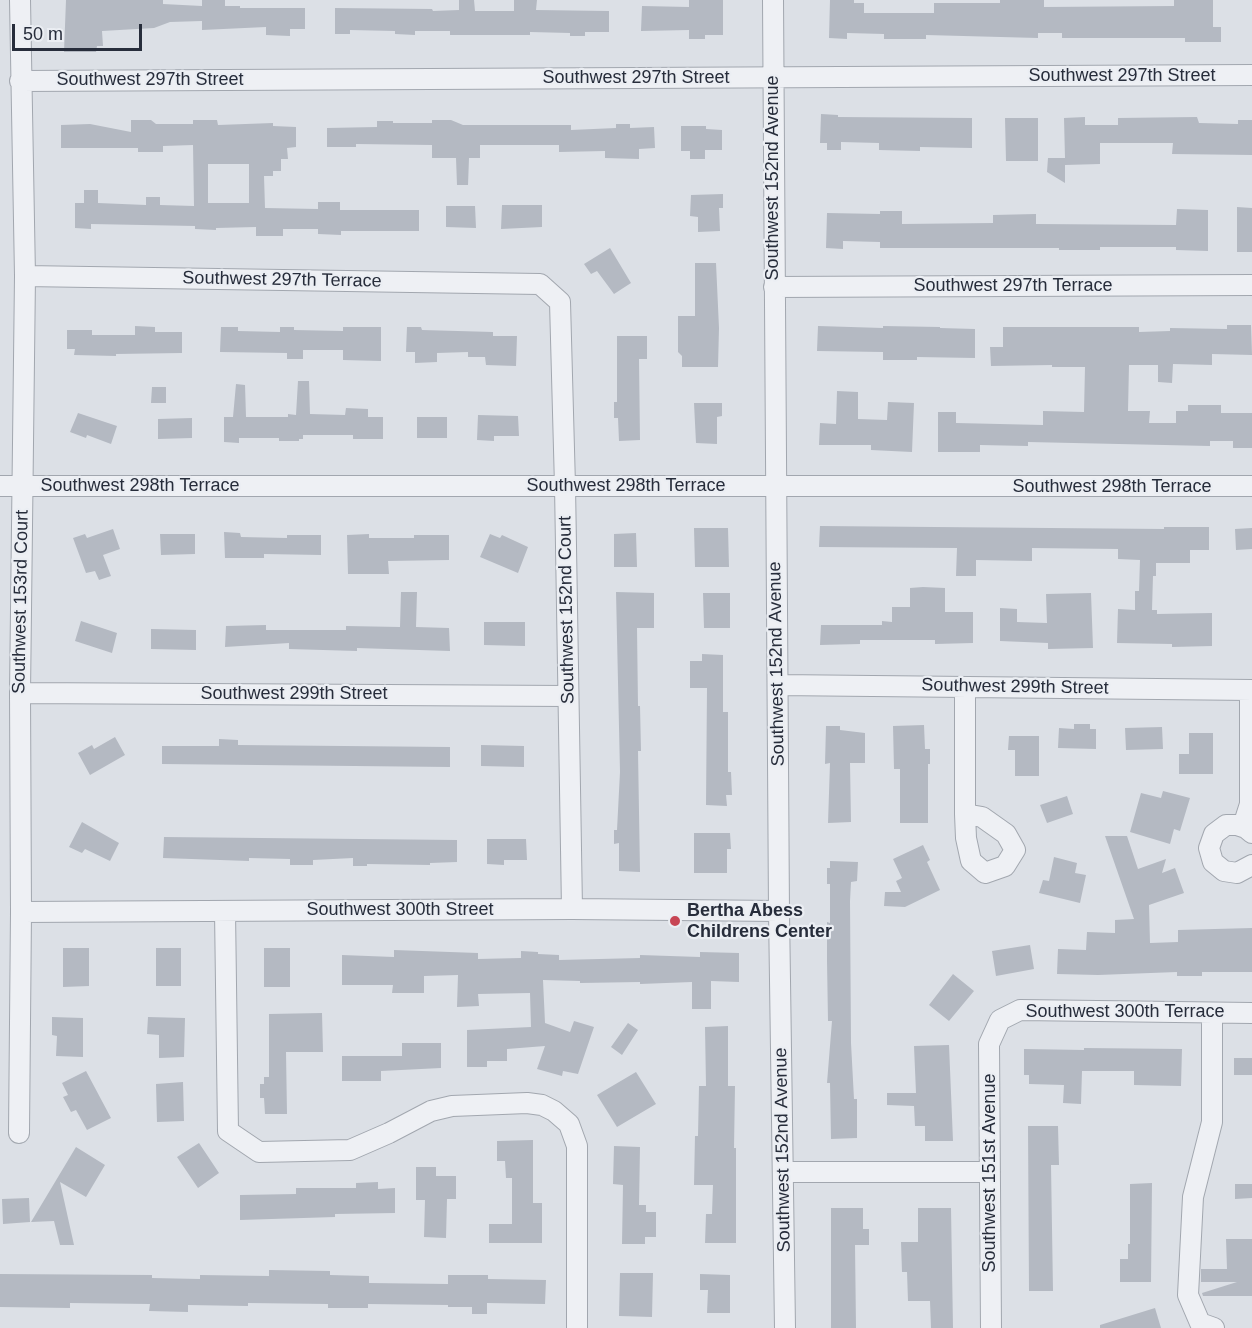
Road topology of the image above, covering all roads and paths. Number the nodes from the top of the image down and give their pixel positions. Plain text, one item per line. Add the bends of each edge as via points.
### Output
1 (20, 0) edge
2 (773, 0) edge
3 (1252, 75) edge
4 (773, 77) junction
5 (20, 81) junction
6 (25, 276) junction
7 (540, 285) joint
8 (1252, 285) edge
9 (774, 287) junction
10 (0, 486) edge
11 (23, 486) junction
12 (565, 486) junction
13 (1252, 486) edge
14 (775, 487) junction
15 (778, 685) junction
16 (965, 687) junction
17 (1251, 690) edge
18 (20, 693) junction
19 (568, 696) junction
20 (965, 814) dead end
21 (1248, 830) edge
22 (1252, 865) edge
23 (572, 909) junction
24 (225, 910) junction
25 (779, 911) junction
26 (21, 912) junction
27 (1212, 1013) junction
28 (1252, 1013) edge
29 (1000, 1020) joint
30 (19, 1133) dead end
31 (783, 1172) junction
32 (990, 1172) junction
33 (1207, 1325) edge
34 (577, 1328) edge
35 (785, 1328) edge
36 (991, 1328) edge

1 - 5 street, Southwest 153rd Court
2 - 4 street, Southwest 152nd Avenue
3 - 4 street, Southwest 297th Street
4 - 5 street, Southwest 297th Street
4 - 9 street, Southwest 152nd Avenue
5 - 6 street, Southwest 153rd Court
6 - 7 street, Southwest 297th Terrace
6 - 11 street, Southwest 153rd Court
7 - 12 street, Southwest 152nd Court via 560,302
8 - 9 street, Southwest 297th Terrace
9 - 14 street, Southwest 152nd Avenue
10 - 11 street, Southwest 298th Terrace
11 - 12 street, Southwest 298th Terrace
11 - 18 street, Southwest 153rd Court
12 - 14 street, Southwest 298th Terrace
12 - 19 street, Southwest 152nd Court
13 - 14 street, Southwest 298th Terrace
14 - 15 street, Southwest 152nd Avenue
15 - 16 street, Southwest 299th Street
15 - 25 street, Southwest 152nd Avenue
16 - 17 street, Southwest 299th Street
16 - 20 street
17 - 21 street
18 - 19 street, Southwest 299th Street
18 - 26 street, Southwest 153rd Court
19 - 23 street, Southwest 152nd Court
21 - 22 street via 1232,824 1218,830 1210,842 1209,854 1215,865 1227,872 1241,872
23 - 24 street, Southwest 300th Street
23 - 25 street, Southwest 300th Street
24 - 26 street, Southwest 300th Street
24 - 34 street via 228,1131 259,1152 350,1150 431,1111 452,1106 527,1103 562,1117 574,1133 577,1146
25 - 31 street, Southwest 152nd Avenue
26 - 30 street, Southwest 153rd Court
27 - 28 street, Southwest 300th Terrace
27 - 29 street, Southwest 300th Terrace via 1020,1010
27 - 33 street via 1212,1122 1193,1197 1188,1295
29 - 32 street, Southwest 151st Avenue via 989,1044
31 - 32 street
31 - 35 street, Southwest 152nd Avenue
32 - 36 street, Southwest 151st Avenue

